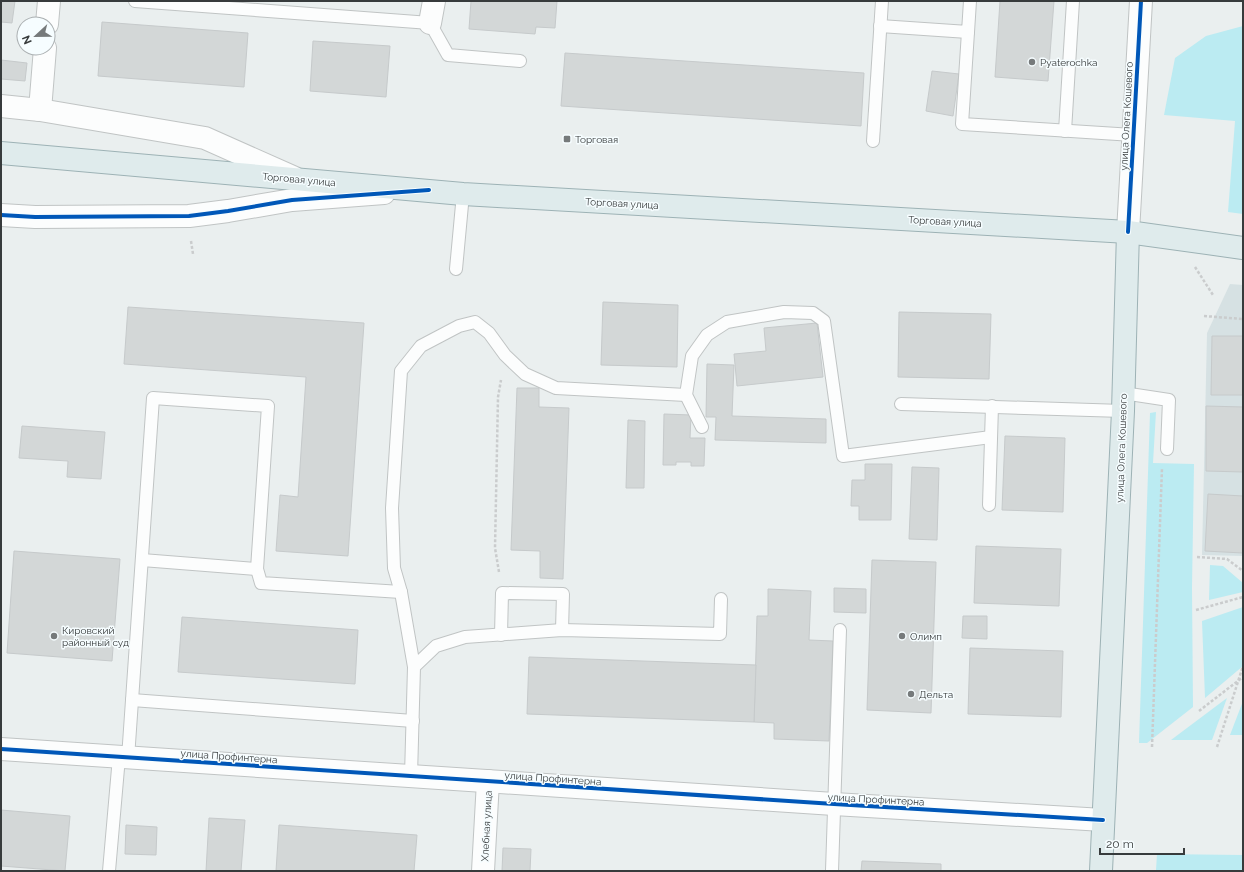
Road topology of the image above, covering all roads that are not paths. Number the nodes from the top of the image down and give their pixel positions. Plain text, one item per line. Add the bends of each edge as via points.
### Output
1 (49, 1) edge
2 (135, 1) edge
3 (434, 1) edge
4 (882, 1) edge
5 (970, 1) edge
6 (1074, 1) edge
7 (1141, 1) edge
8 (48, 16) edge
9 (430, 23) junction
10 (880, 26) junction
11 (968, 32) junction
12 (44, 56) edge
13 (520, 61) dead end
14 (1, 106) edge
15 (40, 110) junction
16 (1065, 131) junction
17 (1133, 135) junction
18 (873, 141) dead end
19 (1, 153) edge
20 (298, 179) junction
21 (429, 190) junction
22 (464, 194) junction
23 (1, 215) edge
24 (1128, 232) junction
25 (1243, 248) edge
26 (456, 269) dead end
27 (686, 395) junction
28 (1123, 402) junction
29 (901, 404) dead end
30 (992, 406) junction
31 (702, 427) dead end
32 (991, 437) junction
33 (1167, 449) road end
34 (989, 505) dead end
35 (142, 560) junction
36 (257, 568) junction
37 (401, 592) junction
38 (721, 599) dead end
39 (562, 630) junction
40 (840, 630) dead end
41 (501, 635) junction
42 (414, 667) junction
43 (132, 700) junction
44 (412, 721) junction
45 (1, 749) edge
46 (124, 757) junction
47 (411, 776) junction
48 (488, 781) junction
49 (834, 804) junction
50 (1103, 820) junction
51 (109, 871) edge
52 (483, 871) edge
53 (832, 871) edge
54 (1101, 871) edge

1 - 8 street
2 - 9 lane
3 - 9 street
4 - 10 lane
5 - 11 lane
6 - 16 lane
7 - 17 street, улица Олега Кошевого
9 - 13 lane via 448,56
10 - 11 lane
10 - 18 lane
11 - 16 lane via 962,124
12 - 15 street
14 - 15 street
15 - 20 street via 205,138
16 - 17 lane
17 - 24 street, улица Олега Кошевого
19 - 20 main road, Торговая улица
20 - 21 main road, Торговая улица
21 - 22 main road, Торговая улица
21 - 23 street via 292,200 189,216
22 - 24 main road, Торговая улица
22 - 26 lane
24 - 25 main road, Торговая улица
24 - 28 main road, улица Олега Кошевого
27 - 31 lane
27 - 32 lane via 692,356 707,335 727,322 784,312 813,313 824,321 843,456
27 - 37 lane via 556,388 525,374 505,355 489,333 475,322 459,326 421,346 401,371 392,508 394,568
28 - 30 lane
28 - 33 lane via 1169,400
28 - 50 main road, улица Олега Кошевого
29 - 30 lane
30 - 32 lane
32 - 34 lane
35 - 36 lane
35 - 36 lane via 153,398 268,406
35 - 43 lane
36 - 37 lane via 261,582
37 - 42 lane
38 - 39 lane via 720,634
39 - 41 lane
39 - 41 lane via 563,594 502,593
40 - 49 lane
41 - 42 lane via 465,637 436,646
42 - 44 lane
43 - 44 lane
43 - 46 lane
44 - 47 lane
45 - 46 street, улица Профинтерна
46 - 47 street, улица Профинтерна
46 - 51 lane
47 - 48 street, улица Профинтерна
48 - 49 street, улица Профинтерна
48 - 52 street, Хлебная улица
49 - 50 street, улица Профинтерна
49 - 53 lane
50 - 54 main road, улица Олега Кошевого

